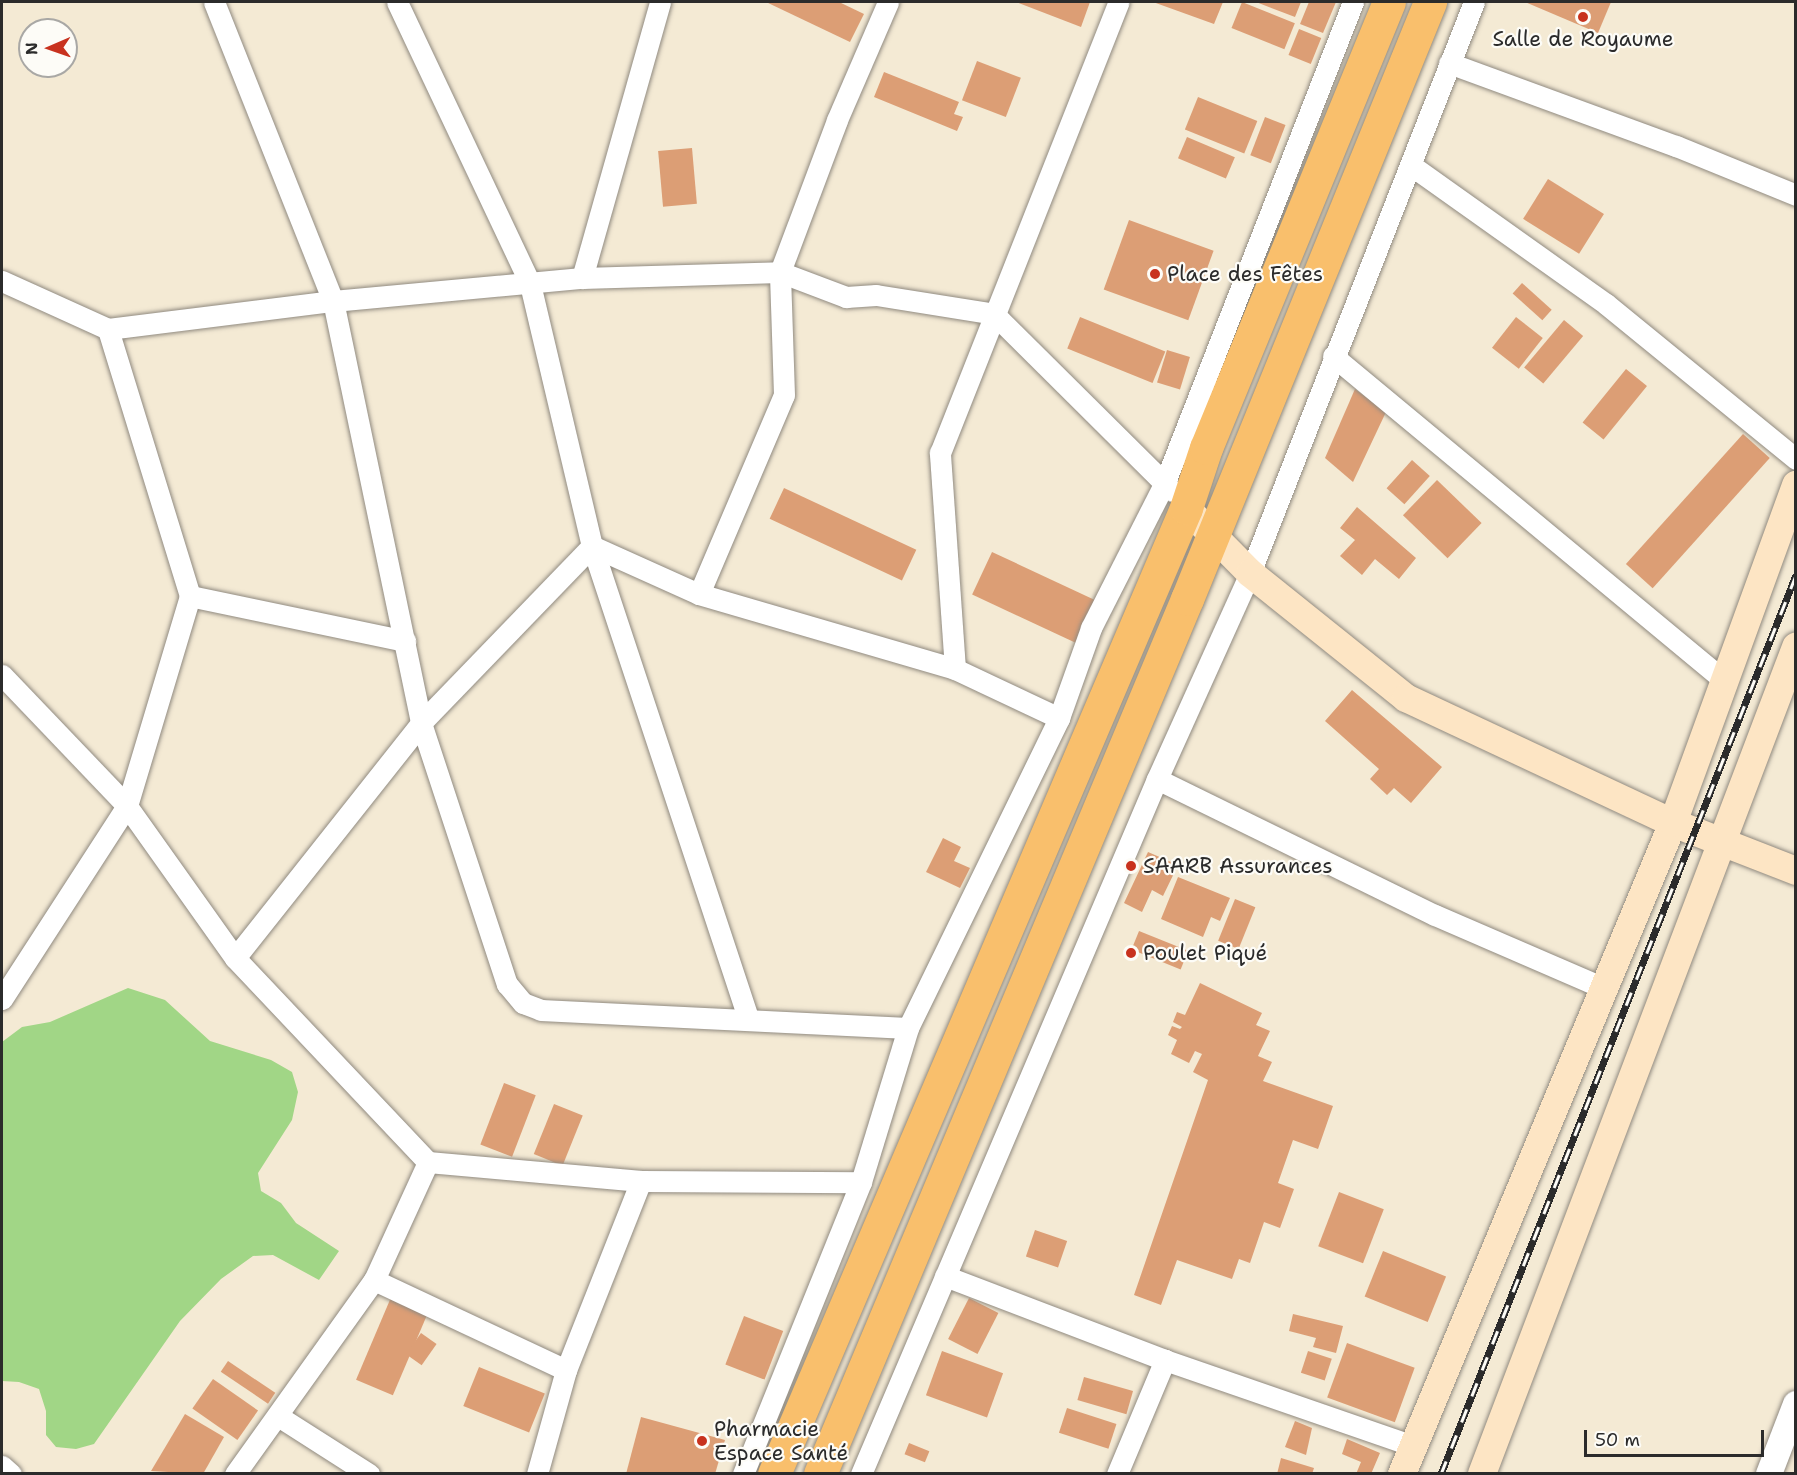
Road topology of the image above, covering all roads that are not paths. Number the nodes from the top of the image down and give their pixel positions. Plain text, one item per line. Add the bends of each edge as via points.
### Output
1 (214, 2) edge
2 (397, 2) edge
3 (888, 2) edge
4 (1119, 2) edge
5 (1353, 2) edge
6 (1389, 2) edge
7 (1430, 2) edge
8 (1474, 2) edge
9 (658, 3) edge
10 (1449, 63) junction
11 (1412, 165) junction
12 (1796, 195) edge
13 (780, 272) junction
14 (582, 278) junction
15 (2, 280) edge
16 (530, 284) junction
17 (333, 301) junction
18 (994, 314) junction
19 (108, 329) junction
20 (1333, 356) junction
21 (1796, 459) edge
22 (1164, 482) junction
23 (1796, 485) edge
24 (1186, 508) junction
25 (1212, 538) junction
26 (592, 546) junction
27 (1250, 573) junction
28 (699, 594) junction
29 (190, 596) junction
30 (405, 642) junction
31 (1796, 647) edge
32 (955, 669) junction
33 (2, 675) edge
34 (1726, 682) junction
35 (1059, 718) junction
36 (421, 723) junction
37 (1157, 779) junction
38 (127, 806) junction
39 (1673, 823) junction
40 (1719, 841) junction
41 (1796, 871) edge
42 (235, 958) junction
43 (1604, 988) junction
44 (2, 999) edge
45 (749, 1020) junction
46 (908, 1028) junction
47 (428, 1162) junction
48 (641, 1181) junction
49 (861, 1182) junction
50 (945, 1276) junction
51 (374, 1280) junction
52 (1165, 1360) junction
53 (566, 1370) junction
54 (1796, 1404) edge
55 (278, 1416) junction
56 (1413, 1446) junction
57 (2, 1466) edge
58 (11, 1473) edge
59 (235, 1473) edge
60 (369, 1473) edge
61 (537, 1473) edge
62 (743, 1473) edge
63 (774, 1473) edge
64 (820, 1473) edge
65 (861, 1473) edge
66 (1117, 1473) edge
67 (1402, 1473) edge
68 (1482, 1473) edge
69 (1769, 1473) edge

1 - 17 street
2 - 16 street
3 - 13 street via 837,120
4 - 18 street
5 - 22 street
6 - 24 highway via 1206,448
7 - 25 highway
8 - 10 street
9 - 14 street
10 - 11 street
10 - 12 street via 1676,146
11 - 20 street
11 - 21 street via 1606,304
13 - 14 street
13 - 18 street via 846,297 876,295
13 - 28 street via 784,395
14 - 16 street
15 - 19 street
16 - 17 street
16 - 26 street
17 - 19 street
17 - 30 street
18 - 22 street
18 - 32 street via 940,453
19 - 29 street
20 - 27 street
20 - 34 street
22 - 24 street
22 - 35 street via 1091,628
23 - 34 main road
24 - 25 main road
24 - 63 highway
25 - 27 main road
25 - 64 highway
26 - 28 street
26 - 36 street
26 - 45 street
27 - 37 street
27 - 39 main road via 1406,698
28 - 32 street
29 - 30 street
29 - 38 street
30 - 36 street
31 - 40 main road
32 - 35 street
33 - 38 street
34 - 39 main road
35 - 46 street
36 - 42 street
36 - 45 street via 507,984 523,1003 541,1010
37 - 43 street via 1435,915
37 - 50 street
38 - 42 street
38 - 44 street
39 - 40 main road
39 - 43 main road
40 - 41 main road
40 - 68 main road via 1618,1120
42 - 47 street
43 - 56 main road
45 - 46 street
46 - 49 street
47 - 48 street
47 - 51 street
48 - 49 street
48 - 53 street
49 - 62 street
50 - 52 street
50 - 65 street
51 - 53 street
51 - 55 street
52 - 56 street
52 - 66 street
53 - 61 street
54 - 69 street
55 - 59 street
55 - 60 street
56 - 67 main road
57 - 58 street

